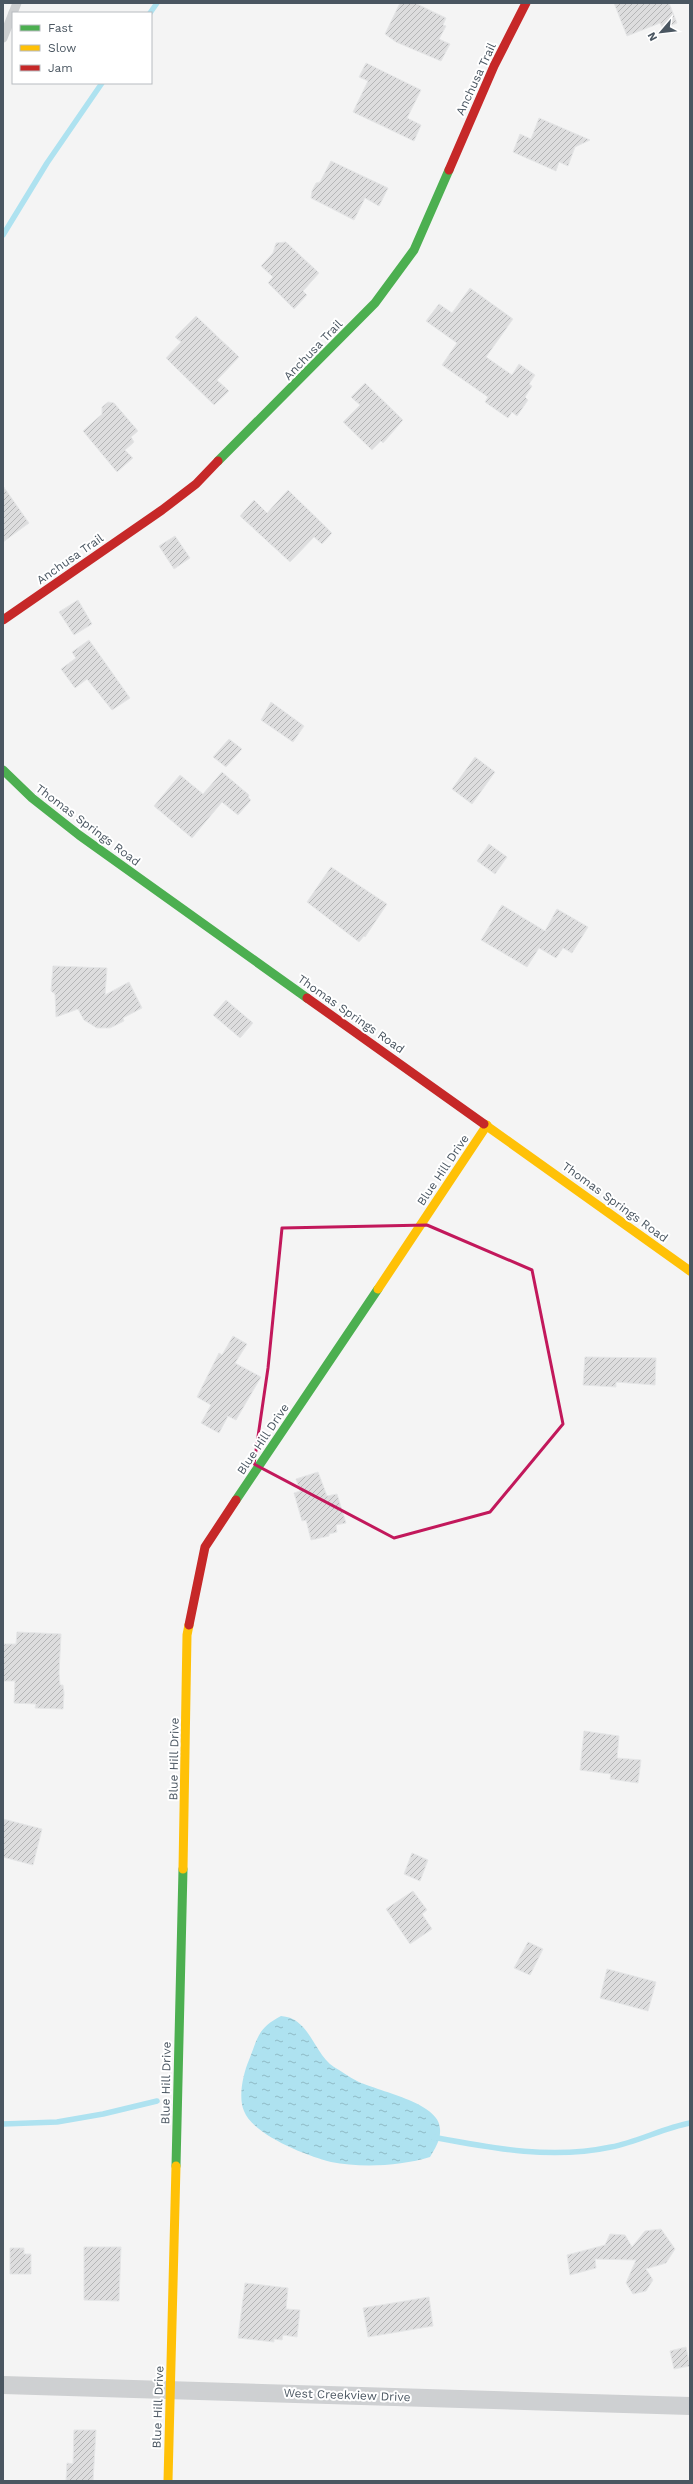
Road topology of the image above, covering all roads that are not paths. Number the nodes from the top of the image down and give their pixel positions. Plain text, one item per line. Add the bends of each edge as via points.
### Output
1 (526, 3) edge
2 (12, 16) edge
3 (3, 38) edge
4 (3, 620) edge
5 (3, 770) edge
6 (487, 1125) junction
7 (690, 1271) edge
8 (3, 2385) edge
9 (171, 2389) junction
10 (690, 2406) edge
11 (168, 2481) edge

1 - 4 street, Anchusa Trail via 491,73 414,250 375,303 196,484
2 - 3 lane
5 - 6 street, Thomas Springs Road via 32,798 79,835
6 - 7 street, Thomas Springs Road
6 - 9 street, Blue Hill Drive via 205,1547 187,1635
8 - 9 street, West Creekview Drive
9 - 10 street, West Creekview Drive
9 - 11 street, Blue Hill Drive

